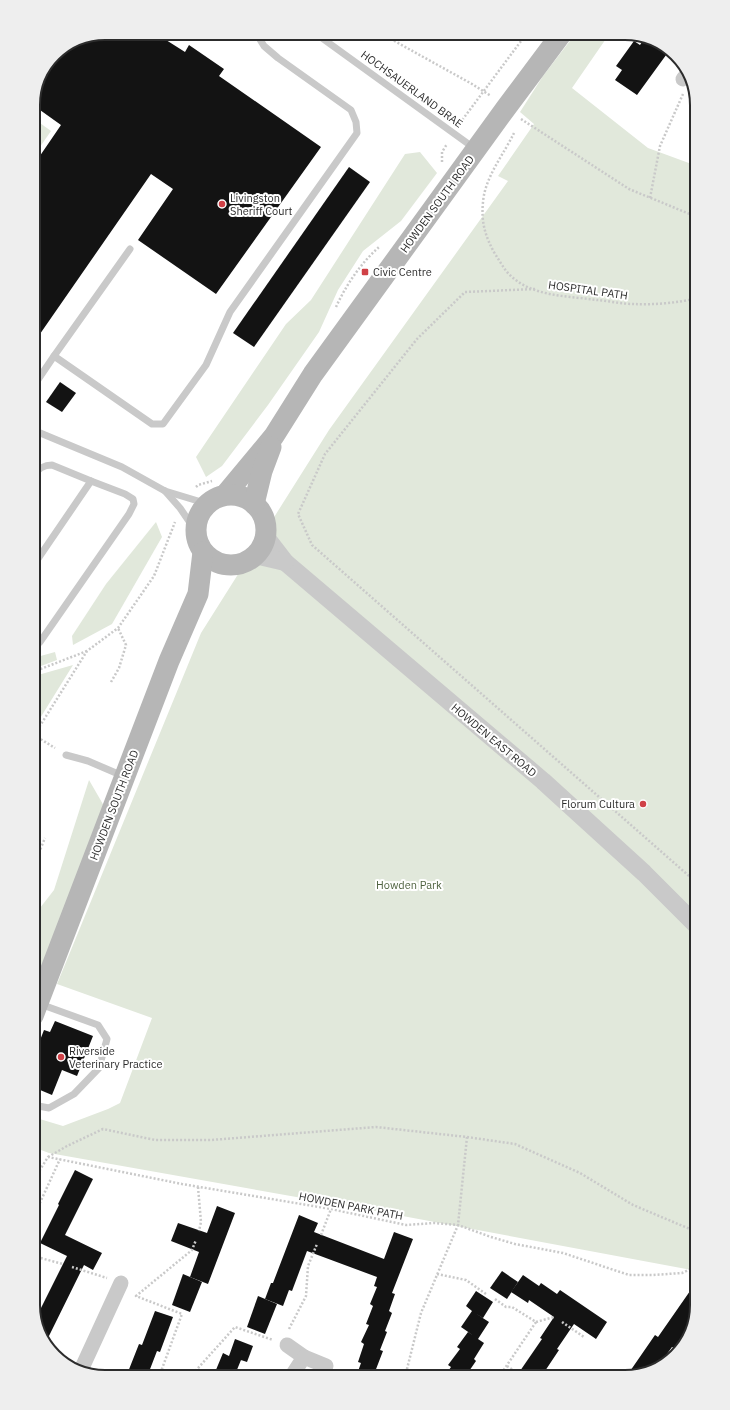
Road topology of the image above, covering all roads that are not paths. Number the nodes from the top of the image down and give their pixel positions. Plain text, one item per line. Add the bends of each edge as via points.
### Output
1 (260, 40) edge
2 (325, 40) edge
3 (556, 40) edge
4 (476, 149) junction
5 (130, 249) dead end
6 (54, 356) junction
7 (40, 377) edge
8 (40, 433) edge
9 (274, 436) junction
10 (40, 468) edge
11 (90, 481) junction
12 (165, 491) junction
13 (216, 500) junction
14 (254, 504) junction
15 (195, 530) junction
16 (265, 536) junction
17 (203, 552) junction
18 (40, 556) edge
19 (255, 556) junction
20 (285, 562) junction
21 (228, 565) junction
22 (198, 594) junction
23 (40, 642) edge
24 (66, 754) road end
25 (125, 777) junction
26 (690, 919) edge
27 (40, 997) edge
28 (40, 1011) edge
29 (40, 1106) edge
30 (121, 1283) dead end
31 (284, 1344) road end
32 (304, 1357) junction
33 (83, 1366) edge
34 (326, 1366) dead end
35 (296, 1370) edge

1 - 6 lane via 278,58 351,110 357,133 230,312 206,365 163,424 152,424
2 - 4 lane, HOCHSAUERLAND BRAE
3 - 4 main road, HOWDEN SOUTH ROAD via 514,113
4 - 9 main road, HOWDEN SOUTH ROAD via 314,374
5 - 6 lane
6 - 7 lane
8 - 12 lane via 122,467
9 - 13 main road, HOWDEN SOUTH ROAD
9 - 14 main road, HOWDEN SOUTH ROAD
10 - 11 lane via 52,465
11 - 18 lane
11 - 23 lane via 125,494 133,499 134,504
12 - 13 lane
12 - 15 lane
13 - 14 main road via 235,495
13 - 15 main road, HOWDEN SOUTH ROAD via 201,511
14 - 16 main road via 264,519
15 - 17 main road, HOWDEN SOUTH ROAD
16 - 19 main road
16 - 20 street, HOWDEN EAST ROAD
17 - 21 main road via 214,561
17 - 22 main road, HOWDEN SOUTH ROAD
19 - 20 street, HOWDEN EAST ROAD
19 - 21 main road via 247,561
20 - 26 street, HOWDEN EAST ROAD via 543,781 644,873
21 - 22 main road, HOWDEN SOUTH ROAD
22 - 25 main road, HOWDEN SOUTH ROAD
24 - 25 lane
25 - 27 main road, HOWDEN SOUTH ROAD
28 - 29 lane via 98,1025 107,1039 99,1068 74,1094 49,1108
30 - 33 street
31 - 32 street
32 - 34 street
32 - 35 street

